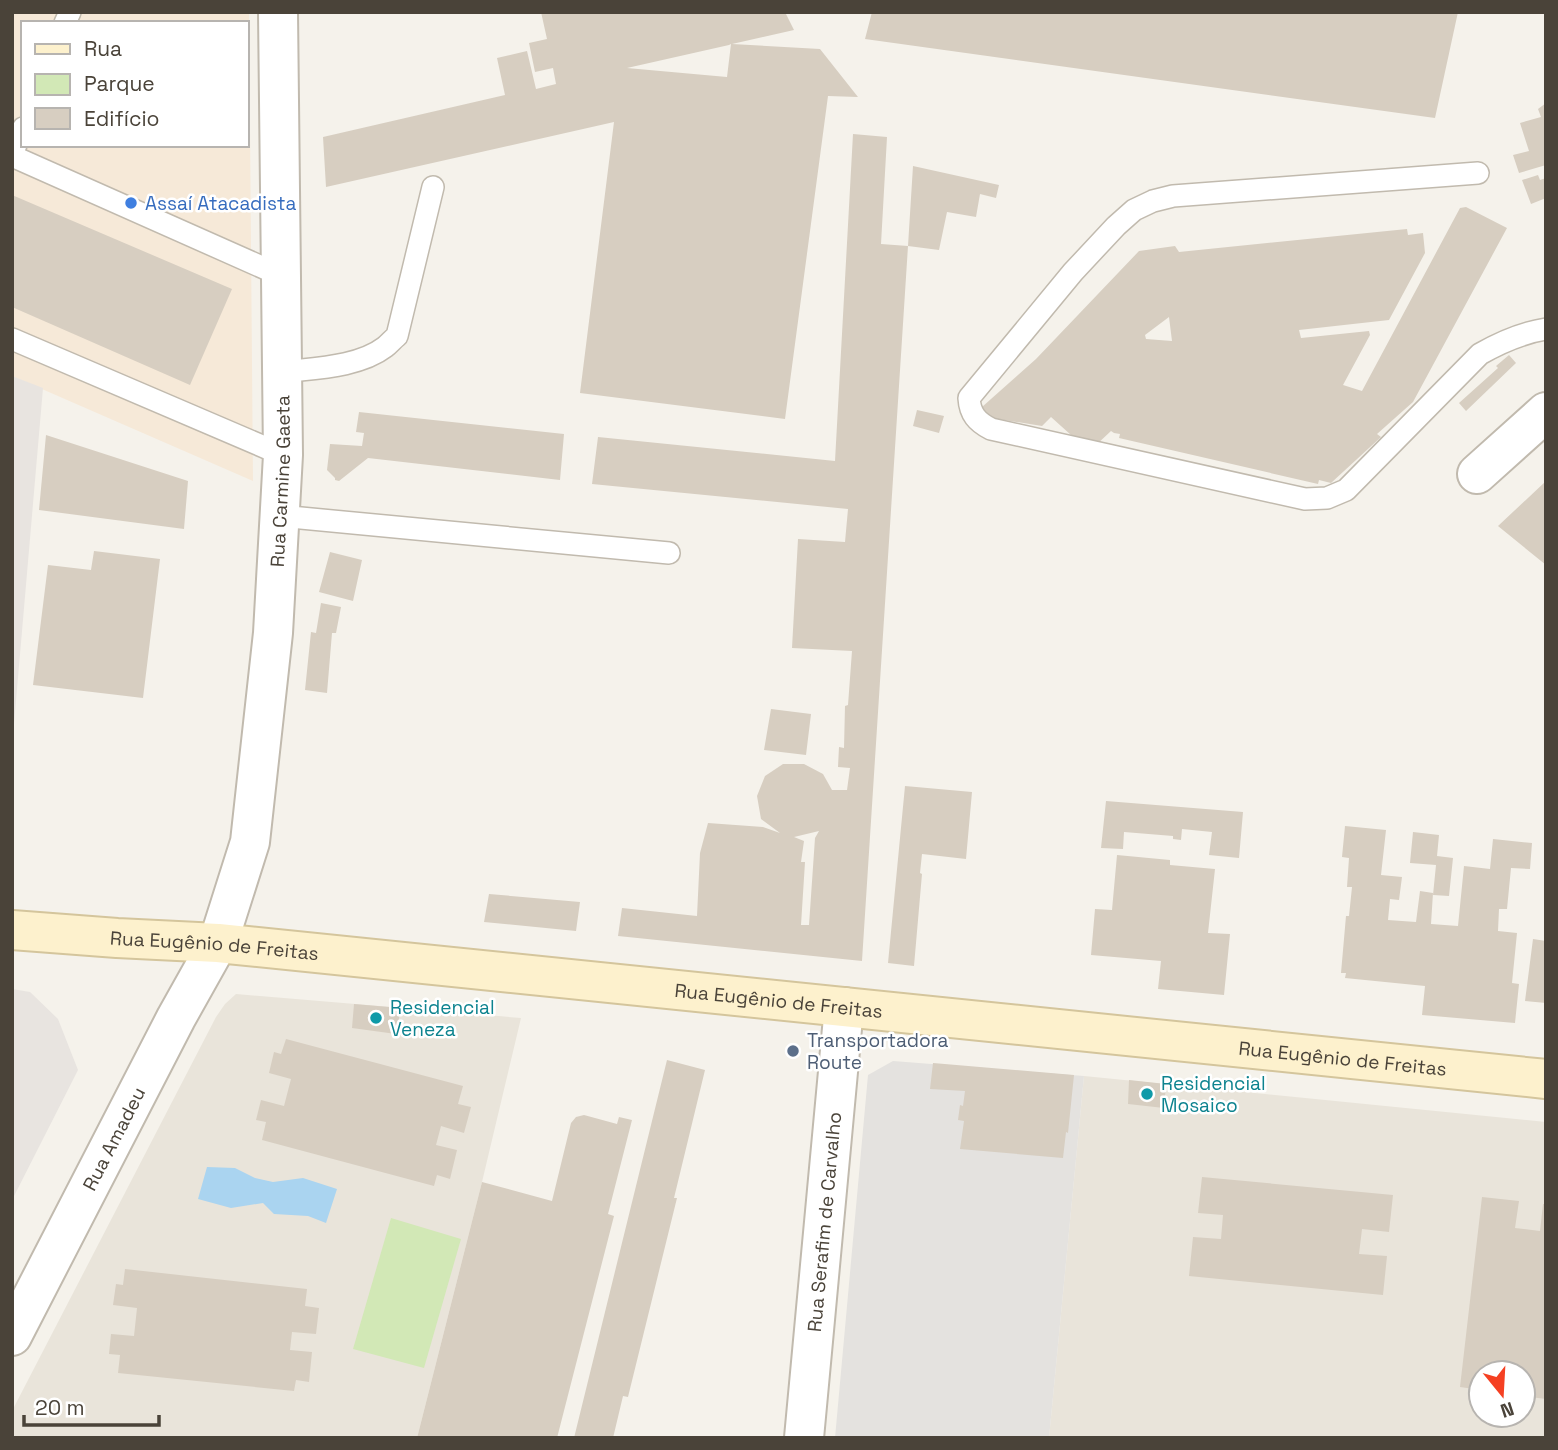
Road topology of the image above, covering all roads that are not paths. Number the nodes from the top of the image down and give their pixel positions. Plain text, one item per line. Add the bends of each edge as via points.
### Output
1 (278, 12) edge
2 (21, 133) edge
3 (12, 155) edge
4 (1478, 173) dead end
5 (433, 187) dead end
6 (282, 275) junction
7 (1546, 329) edge
8 (12, 339) edge
9 (283, 372) junction
10 (1546, 412) edge
11 (283, 455) junction
12 (1477, 474) dead end
13 (280, 516) junction
14 (669, 552) dead end
15 (12, 930) edge
16 (218, 943) junction
17 (844, 1007) junction
18 (1546, 1079) edge
19 (12, 1336) edge
20 (804, 1438) edge

1 - 6 street, Rua Carmine Gaeta
2 - 3 lane
3 - 6 lane
4 - 7 lane via 1173,195 1153,201 1116,226 1073,272 969,398 973,415 991,429 1305,499 1327,498 1346,490 1480,354 1527,332
5 - 9 lane via 397,336 367,357
6 - 9 street, Rua Carmine Gaeta
8 - 11 lane
9 - 11 street, Rua Carmine Gaeta
10 - 12 street
11 - 13 street, Rua Carmine Gaeta
13 - 14 lane
13 - 16 street, Rua Carmine Gaeta via 273,633 250,842
15 - 16 street, Rua Eugênio de Freitas
16 - 17 street, Rua Eugênio de Freitas
16 - 19 street, Rua Amadeu
17 - 18 street, Rua Eugênio de Freitas
17 - 20 street, Rua Serafim de Carvalho

